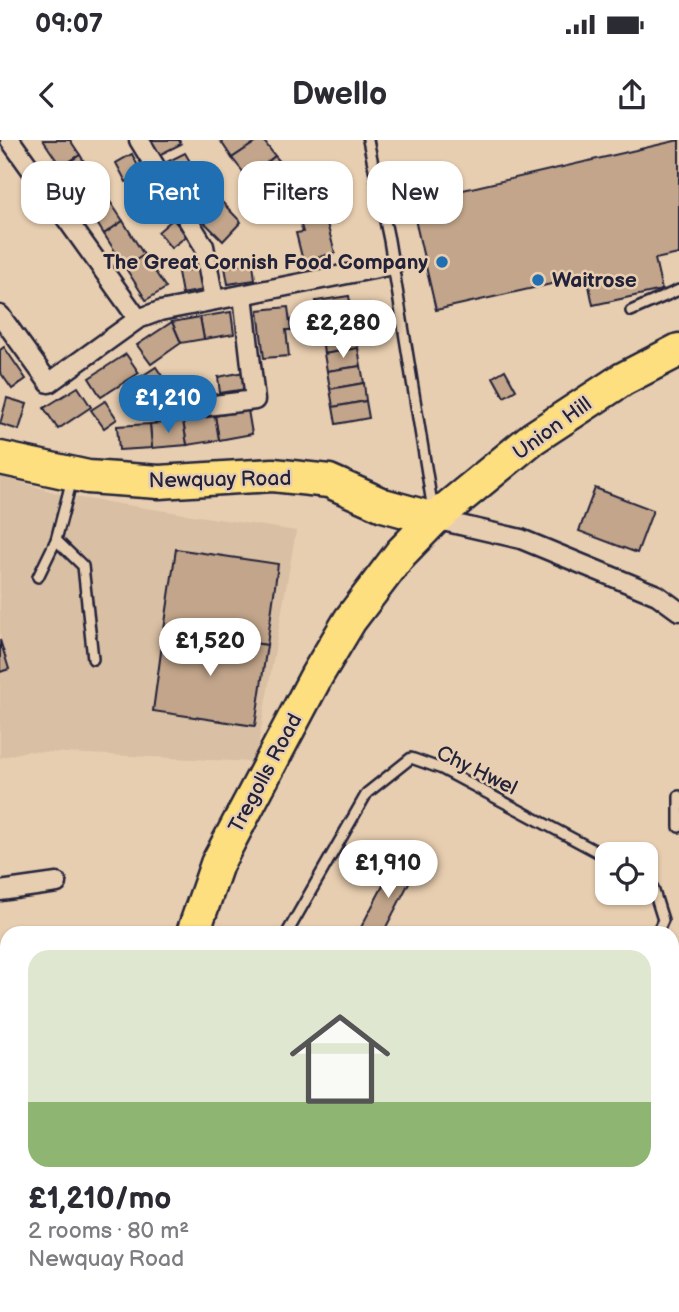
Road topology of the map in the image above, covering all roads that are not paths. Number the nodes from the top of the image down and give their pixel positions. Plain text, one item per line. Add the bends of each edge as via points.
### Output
1 (10, 140) edge
2 (139, 140) edge
3 (368, 140) edge
4 (393, 265) junction
5 (679, 290) edge
6 (243, 295) junction
7 (214, 300) junction
8 (631, 311) dead end
9 (0, 315) edge
10 (138, 319) junction
11 (679, 350) edge
12 (174, 410) dead end
13 (0, 458) edge
14 (73, 474) junction
15 (434, 519) junction
16 (56, 540) junction
17 (38, 577) dead end
18 (679, 611) edge
19 (350, 620) joint
20 (93, 659) dead end
21 (679, 796) edge
22 (679, 827) edge
23 (595, 851) edge
24 (57, 883) dead end
25 (0, 891) edge
26 (658, 904) edge
27 (195, 926) edge
28 (291, 926) edge
29 (660, 926) edge

1 - 10 street
2 - 7 street via 204,246
3 - 4 lane
4 - 6 street
4 - 15 lane
5 - 8 lane
6 - 7 street
6 - 12 street via 255,400
7 - 10 street
9 - 10 street via 49,383
11 - 15 highway, Union Hill via 623,379 533,438
13 - 14 highway, Newquay Road
14 - 15 highway, Newquay Road via 159,482 273,475 329,481 383,505
14 - 16 lane
15 - 18 street via 521,539 657,595
15 - 19 highway, Union Hill via 401,553
16 - 17 lane
16 - 20 lane via 83,566
19 - 27 highway, Tregolls Road via 217,863
21 - 22 lane
23 - 28 lane, Chy Hwel via 442,769 411,758 367,793
24 - 25 street
26 - 29 lane

